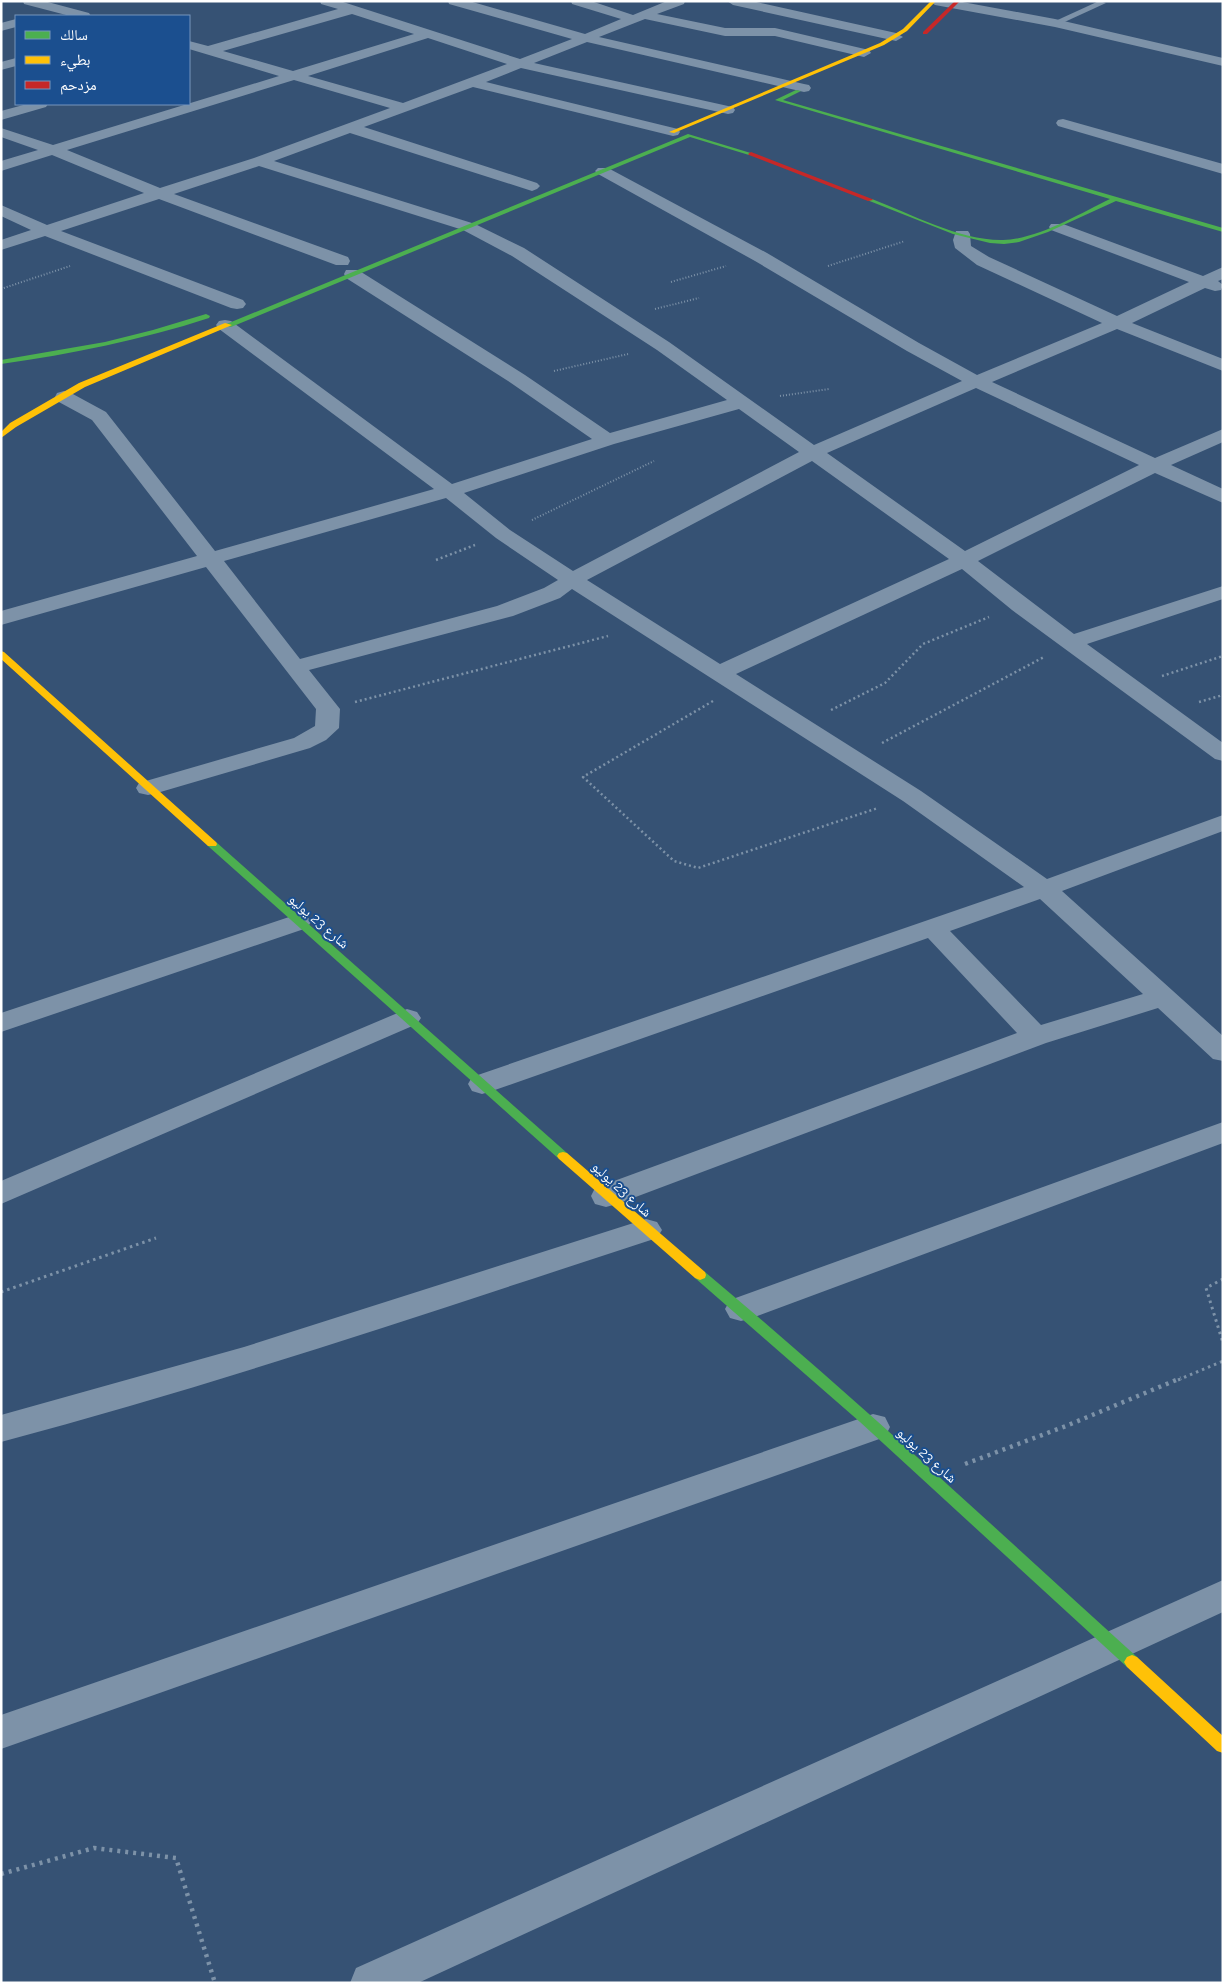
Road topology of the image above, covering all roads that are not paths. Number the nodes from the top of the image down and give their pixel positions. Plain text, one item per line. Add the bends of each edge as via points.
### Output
1 (29, 1) edge
2 (326, 1) edge
3 (454, 1) edge
4 (577, 1) edge
5 (733, 1) edge
6 (934, 1) edge
7 (669, 2) edge
8 (957, 2) edge
9 (1102, 3) dead end
10 (350, 10) junction
11 (62, 11) junction
12 (46, 15) edge
13 (80, 15) edge
14 (638, 17) junction
15 (15, 23) edge
16 (1055, 23) junction
17 (1, 27) edge
18 (425, 35) junction
19 (896, 37) junction
20 (584, 38) junction
21 (916, 40) dead end
22 (190, 45) edge
23 (208, 51) junction
24 (190, 57) edge
25 (867, 60) junction
26 (15, 62) edge
27 (1223, 62) edge
28 (520, 64) junction
29 (1, 66) edge
30 (295, 76) junction
31 (830, 78) dead end
32 (472, 83) junction
33 (787, 84) junction
34 (804, 88) junction
35 (778, 100) junction
36 (38, 105) edge
37 (404, 108) junction
38 (728, 110) junction
39 (1, 116) edge
40 (1063, 123) dead end
41 (351, 128) junction
42 (1, 132) edge
43 (673, 132) junction
44 (690, 135) junction
45 (53, 150) junction
46 (259, 162) junction
47 (1, 166) edge
48 (598, 167) junction
49 (1223, 169) edge
50 (536, 184) joint
51 (515, 192) dead end
52 (160, 194) junction
53 (1117, 198) junction
54 (1, 210) edge
55 (452, 221) junction
56 (1057, 227) junction
57 (1223, 230) edge
58 (47, 231) junction
59 (962, 234) junction
60 (1, 245) edge
61 (348, 264) junction
62 (324, 269) dead end
63 (1223, 272) edge
64 (1204, 282) junction
65 (1223, 289) edge
66 (241, 302) joint
67 (1117, 323) junction
68 (225, 325) junction
69 (47, 356) junction
70 (1, 362) edge
71 (1223, 366) edge
72 (975, 381) junction
73 (82, 384) junction
74 (64, 397) junction
75 (741, 402) junction
76 (1223, 435) edge
77 (1, 436) edge
78 (607, 440) junction
79 (812, 453) junction
80 (1155, 465) junction
81 (449, 491) junction
82 (1223, 497) edge
83 (209, 558) junction
84 (964, 560) junction
85 (572, 580) junction
86 (1218, 599) edge
87 (1, 618) edge
88 (1071, 642) junction
89 (1, 654) edge
90 (295, 667) junction
91 (719, 673) junction
92 (1223, 754) edge
93 (148, 788) junction
94 (1223, 822) edge
95 (1044, 889) junction
96 (298, 922) junction
97 (932, 927) junction
98 (1164, 997) junction
99 (407, 1018) junction
100 (1, 1023) edge
101 (1036, 1036) junction
102 (1223, 1052) edge
103 (482, 1084) junction
104 (1223, 1132) edge
105 (1, 1192) edge
106 (606, 1196) junction
107 (646, 1230) junction
108 (741, 1309) junction
109 (873, 1428) junction
110 (1, 1429) edge
111 (1223, 1595) edge
112 (1113, 1645) junction
113 (1, 1732) edge
114 (1223, 1746) edge
115 (374, 1982) edge

1 - 11 street
2 - 10 street
3 - 20 street
4 - 14 street
5 - 19 street
6 - 8 street
6 - 19 street
7 - 14 street
8 - 16 street
8 - 21 street
9 - 16 lane
10 - 18 street
10 - 23 street
11 - 12 street
11 - 13 street
14 - 20 street
14 - 25 street via 725,32 775,32
15 - 17 street
16 - 27 street
18 - 28 street
18 - 30 street
19 - 25 street
20 - 28 street
20 - 33 street
22 - 23 street
23 - 24 street
23 - 30 street
25 - 33 street
26 - 29 street
28 - 32 street
28 - 38 street
30 - 37 street
30 - 45 street
31 - 34 street
32 - 37 street
32 - 43 street
33 - 34 street
33 - 38 street
34 - 35 street
35 - 44 street
35 - 53 street
36 - 39 street
37 - 41 street
38 - 43 street
40 - 49 street
41 - 46 street
41 - 50 street
42 - 45 street
43 - 48 street
44 - 48 street
44 - 59 street via 733,147
45 - 47 street
45 - 52 street
46 - 52 street
46 - 55 street
48 - 55 street
48 - 72 street
50 - 51 street
52 - 58 street
52 - 61 street
53 - 56 street
53 - 57 street
54 - 58 street
55 - 61 street
55 - 75 street via 518,252 663,346
56 - 59 street via 1006,242 984,241
56 - 64 street
58 - 60 street
58 - 66 street
59 - 67 street via 961,244 969,253
61 - 62 street
61 - 68 street
61 - 78 street
63 - 64 street
64 - 65 street
64 - 67 street
66 - 69 street via 138,336
67 - 71 street
67 - 72 street
68 - 73 street
68 - 81 street
69 - 70 street
69 - 73 street via 59,356 77,366
72 - 79 street
72 - 80 street
73 - 74 street
74 - 77 street
74 - 83 street via 99,416
75 - 78 street
75 - 79 street
76 - 80 street
78 - 81 street
79 - 84 street
79 - 85 street
80 - 82 street
80 - 84 street
81 - 83 street
81 - 85 street via 503,534
83 - 87 street
83 - 90 street
84 - 88 street
84 - 91 street
85 - 90 street via 552,593 505,611
85 - 91 street
86 - 88 street
88 - 92 street
89 - 93 street, شارع 23 يوليو
90 - 93 street via 328,709 327,728 318,736
91 - 95 street via 912,796
93 - 96 street, شارع 23 يوليو
94 - 95 street
95 - 97 street
95 - 98 street
96 - 99 street, شارع 23 يوليو
96 - 100 street
97 - 101 street
97 - 103 street
98 - 101 street
98 - 102 street
99 - 103 street, شارع 23 يوليو
99 - 105 street
101 - 106 street
103 - 106 street, شارع 23 يوليو
104 - 108 street
106 - 107 street, شارع 23 يوليو
107 - 108 street, شارع 23 يوليو
107 - 110 street via 216,1369
108 - 109 street, شارع 23 يوليو
109 - 112 street, شارع 23 يوليو
109 - 113 street
111 - 112 street
112 - 114 street, شارع 23 يوليو
112 - 115 street

